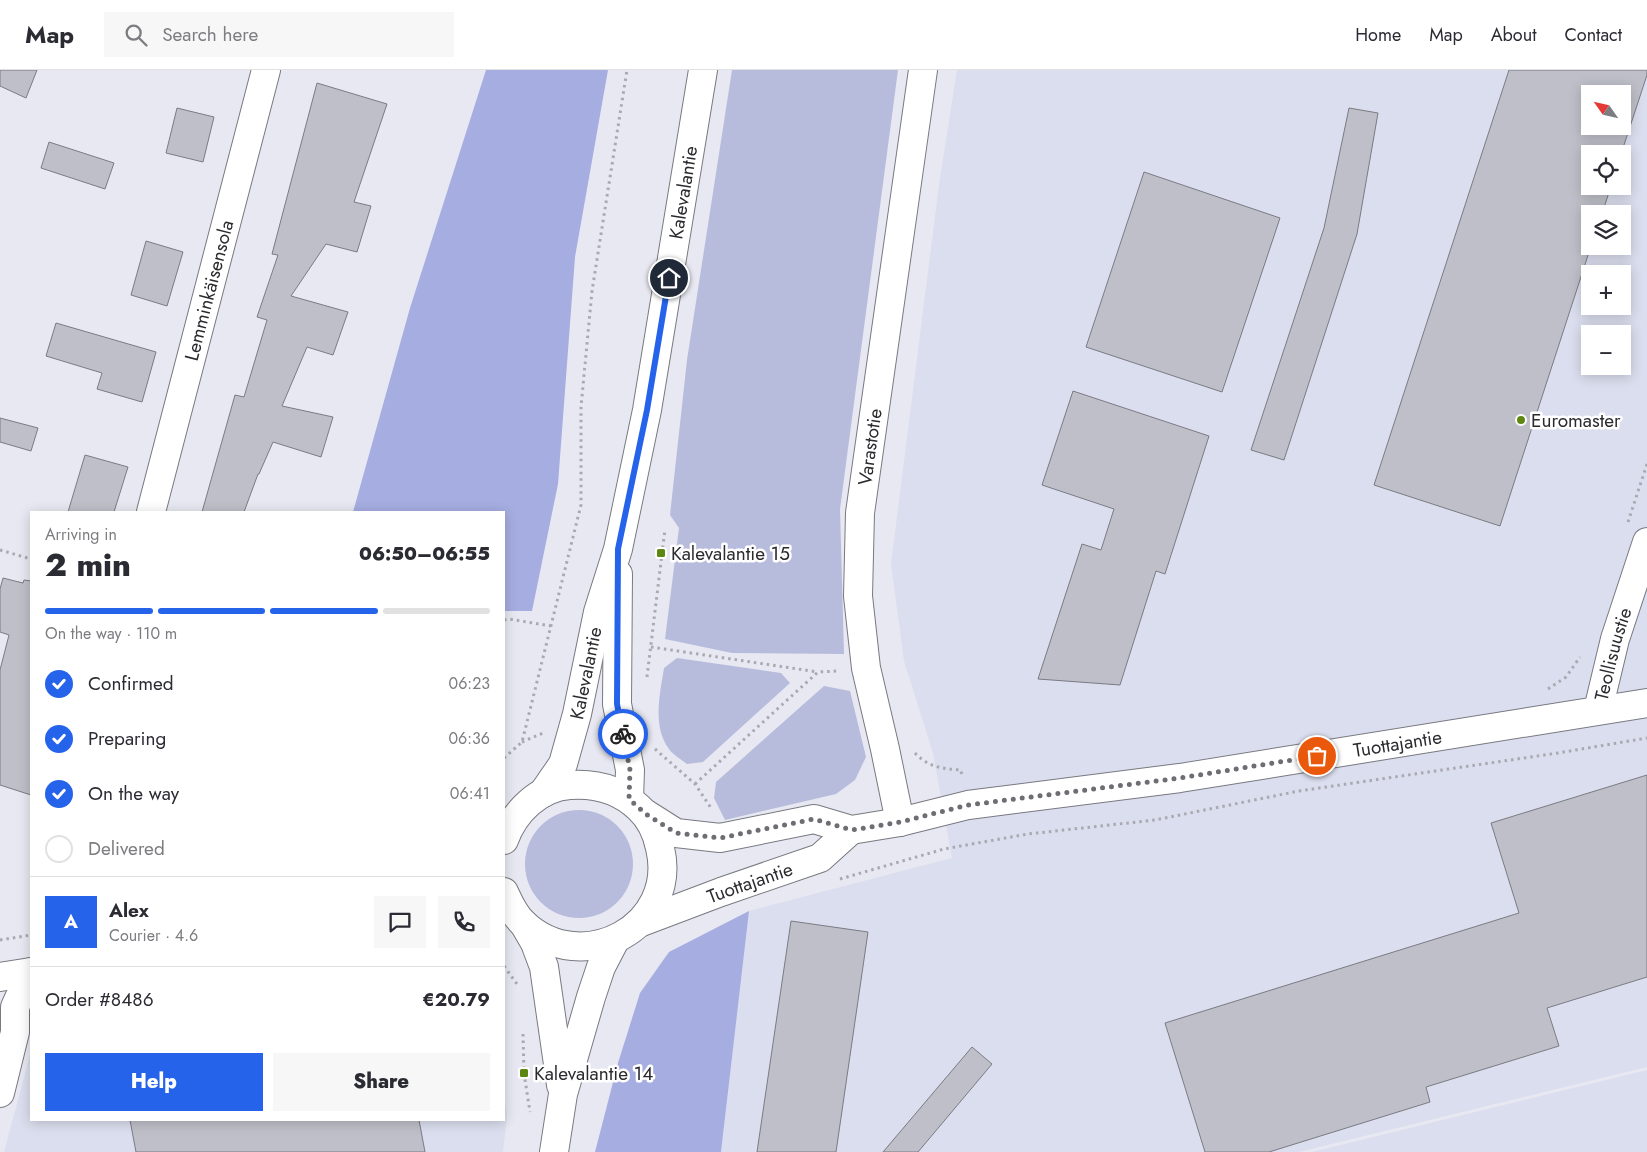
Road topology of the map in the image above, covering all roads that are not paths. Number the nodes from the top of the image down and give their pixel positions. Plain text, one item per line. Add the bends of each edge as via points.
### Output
1 (266, 70) edge
2 (703, 70) edge
3 (923, 70) edge
4 (151, 511) edge
5 (1647, 542) edge
6 (618, 549) junction
7 (1647, 703) edge
8 (1598, 710) junction
9 (543, 792) junction
10 (637, 807) junction
11 (900, 822) junction
12 (852, 830) junction
13 (505, 832) edge
14 (511, 908) edge
15 (639, 923) junction
16 (615, 940) junction
17 (30, 972) edge
18 (30, 974) edge
19 (0, 977) edge
20 (0, 1093) edge
21 (563, 1094) junction
22 (554, 1152) edge

1 - 4 street, Lemminkäisensola
2 - 6 street, Kalevalantie via 647,410
3 - 11 street, Varastotie via 860,513 858,587 866,668
5 - 8 street, Teollisuustie via 1615,639
6 - 9 street, Kalevalantie via 598,612 563,764
6 - 10 street, Kalevalantie via 617,704
7 - 8 street, Tuottajantie
8 - 11 street, Tuottajantie via 1180,778 968,805
9 - 10 street, Tuottajantie via 564,785 587,783 609,788
9 - 13 street via 523,807
10 - 12 street, Tuottajantie via 676,833 720,838 814,819
10 - 15 street via 657,835 663,858 662,881 653,904
11 - 12 street, Tuottajantie
12 - 15 street, Tuottajantie via 820,858
14 - 16 street via 539,935 557,944 596,946
14 - 21 street via 535,943 544,967
15 - 16 street
16 - 21 street via 601,968
17 - 19 street
18 - 20 street via 15,1007 15,1032
21 - 22 street

